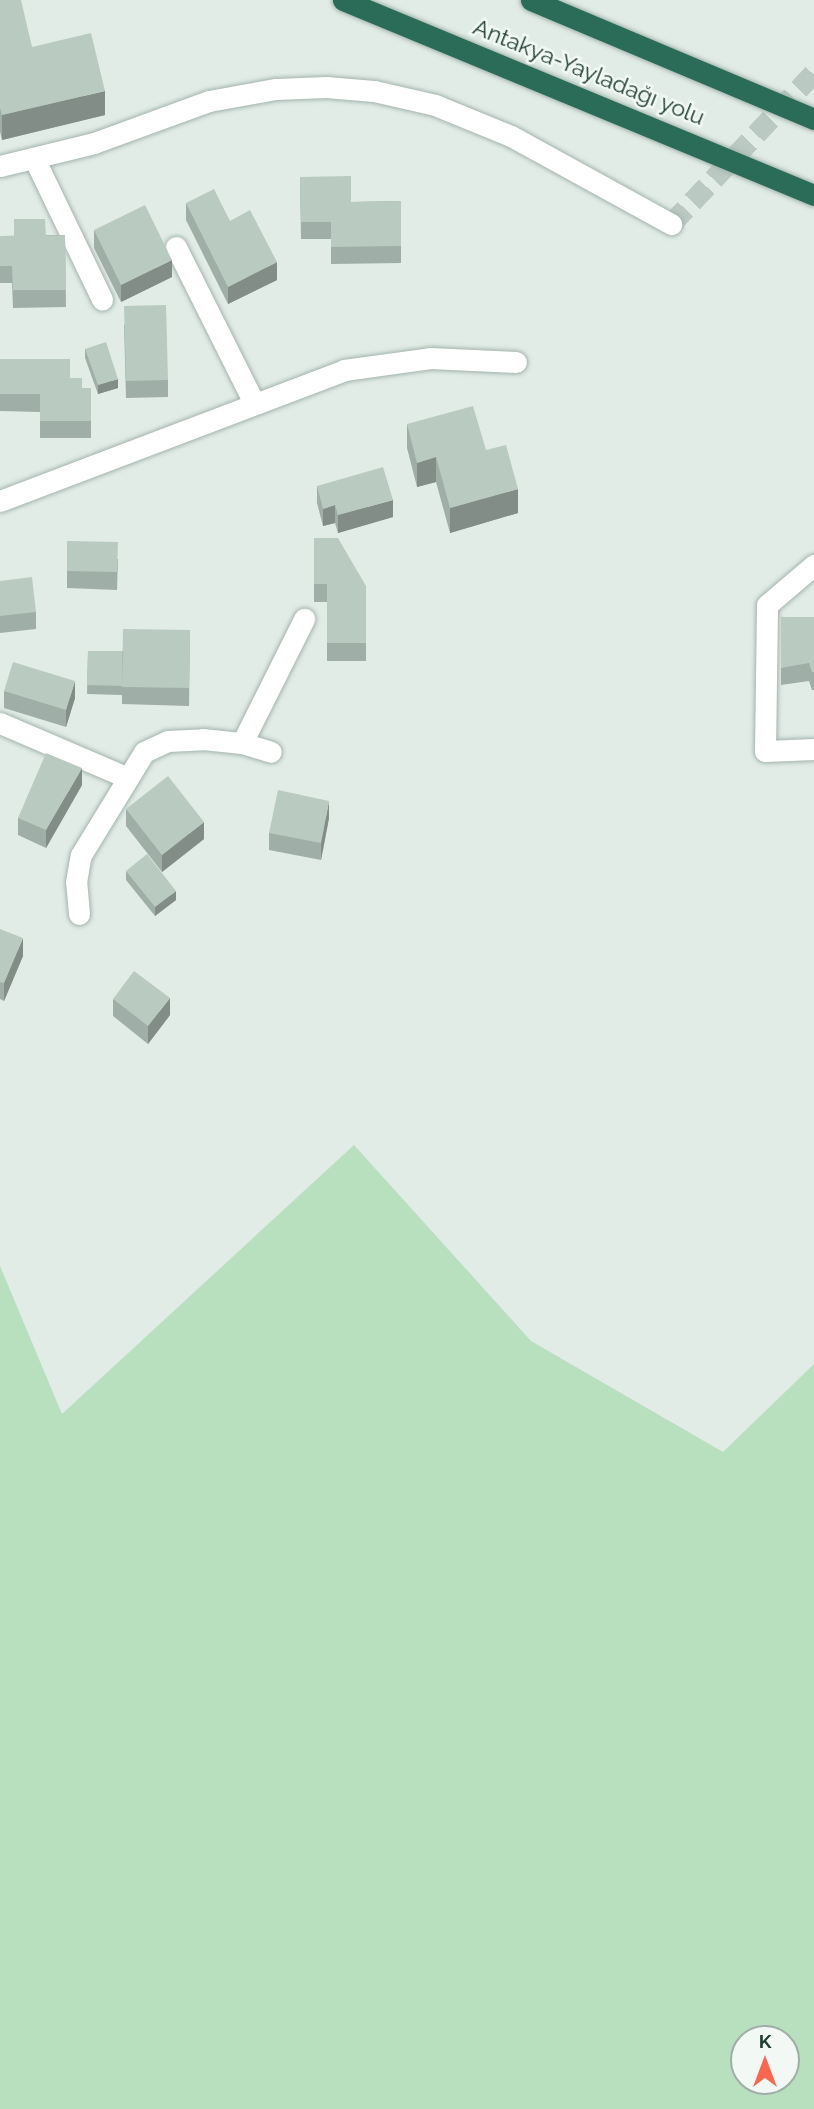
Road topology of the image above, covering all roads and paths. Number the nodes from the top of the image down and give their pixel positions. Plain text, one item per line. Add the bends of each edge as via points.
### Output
1 (343, 0) edge
2 (531, 0) edge
3 (814, 119) edge
4 (34, 158) junction
5 (0, 166) edge
6 (814, 195) edge
7 (671, 224) dead end
8 (176, 247) dead end
9 (102, 299) dead end
10 (516, 362) dead end
11 (254, 402) junction
12 (0, 500) edge
13 (814, 565) edge
14 (304, 619) dead end
15 (0, 723) edge
16 (242, 743) junction
17 (814, 749) edge
18 (271, 752) dead end
19 (126, 777) junction
20 (79, 914) dead end

1 - 6 highway, Antakya-Yayladağı yolu
2 - 3 highway, Antakya-Yayladağı yolu
4 - 5 street
4 - 7 street via 209,101 276,89 374,91 435,105 511,136
4 - 9 street
8 - 11 street
10 - 11 street via 430,358 381,363 344,370
11 - 12 street
13 - 17 street via 767,605 765,751
14 - 16 street
15 - 19 street
16 - 18 street
16 - 19 street via 202,739 159,743 144,752
19 - 20 street via 81,855 76,882

